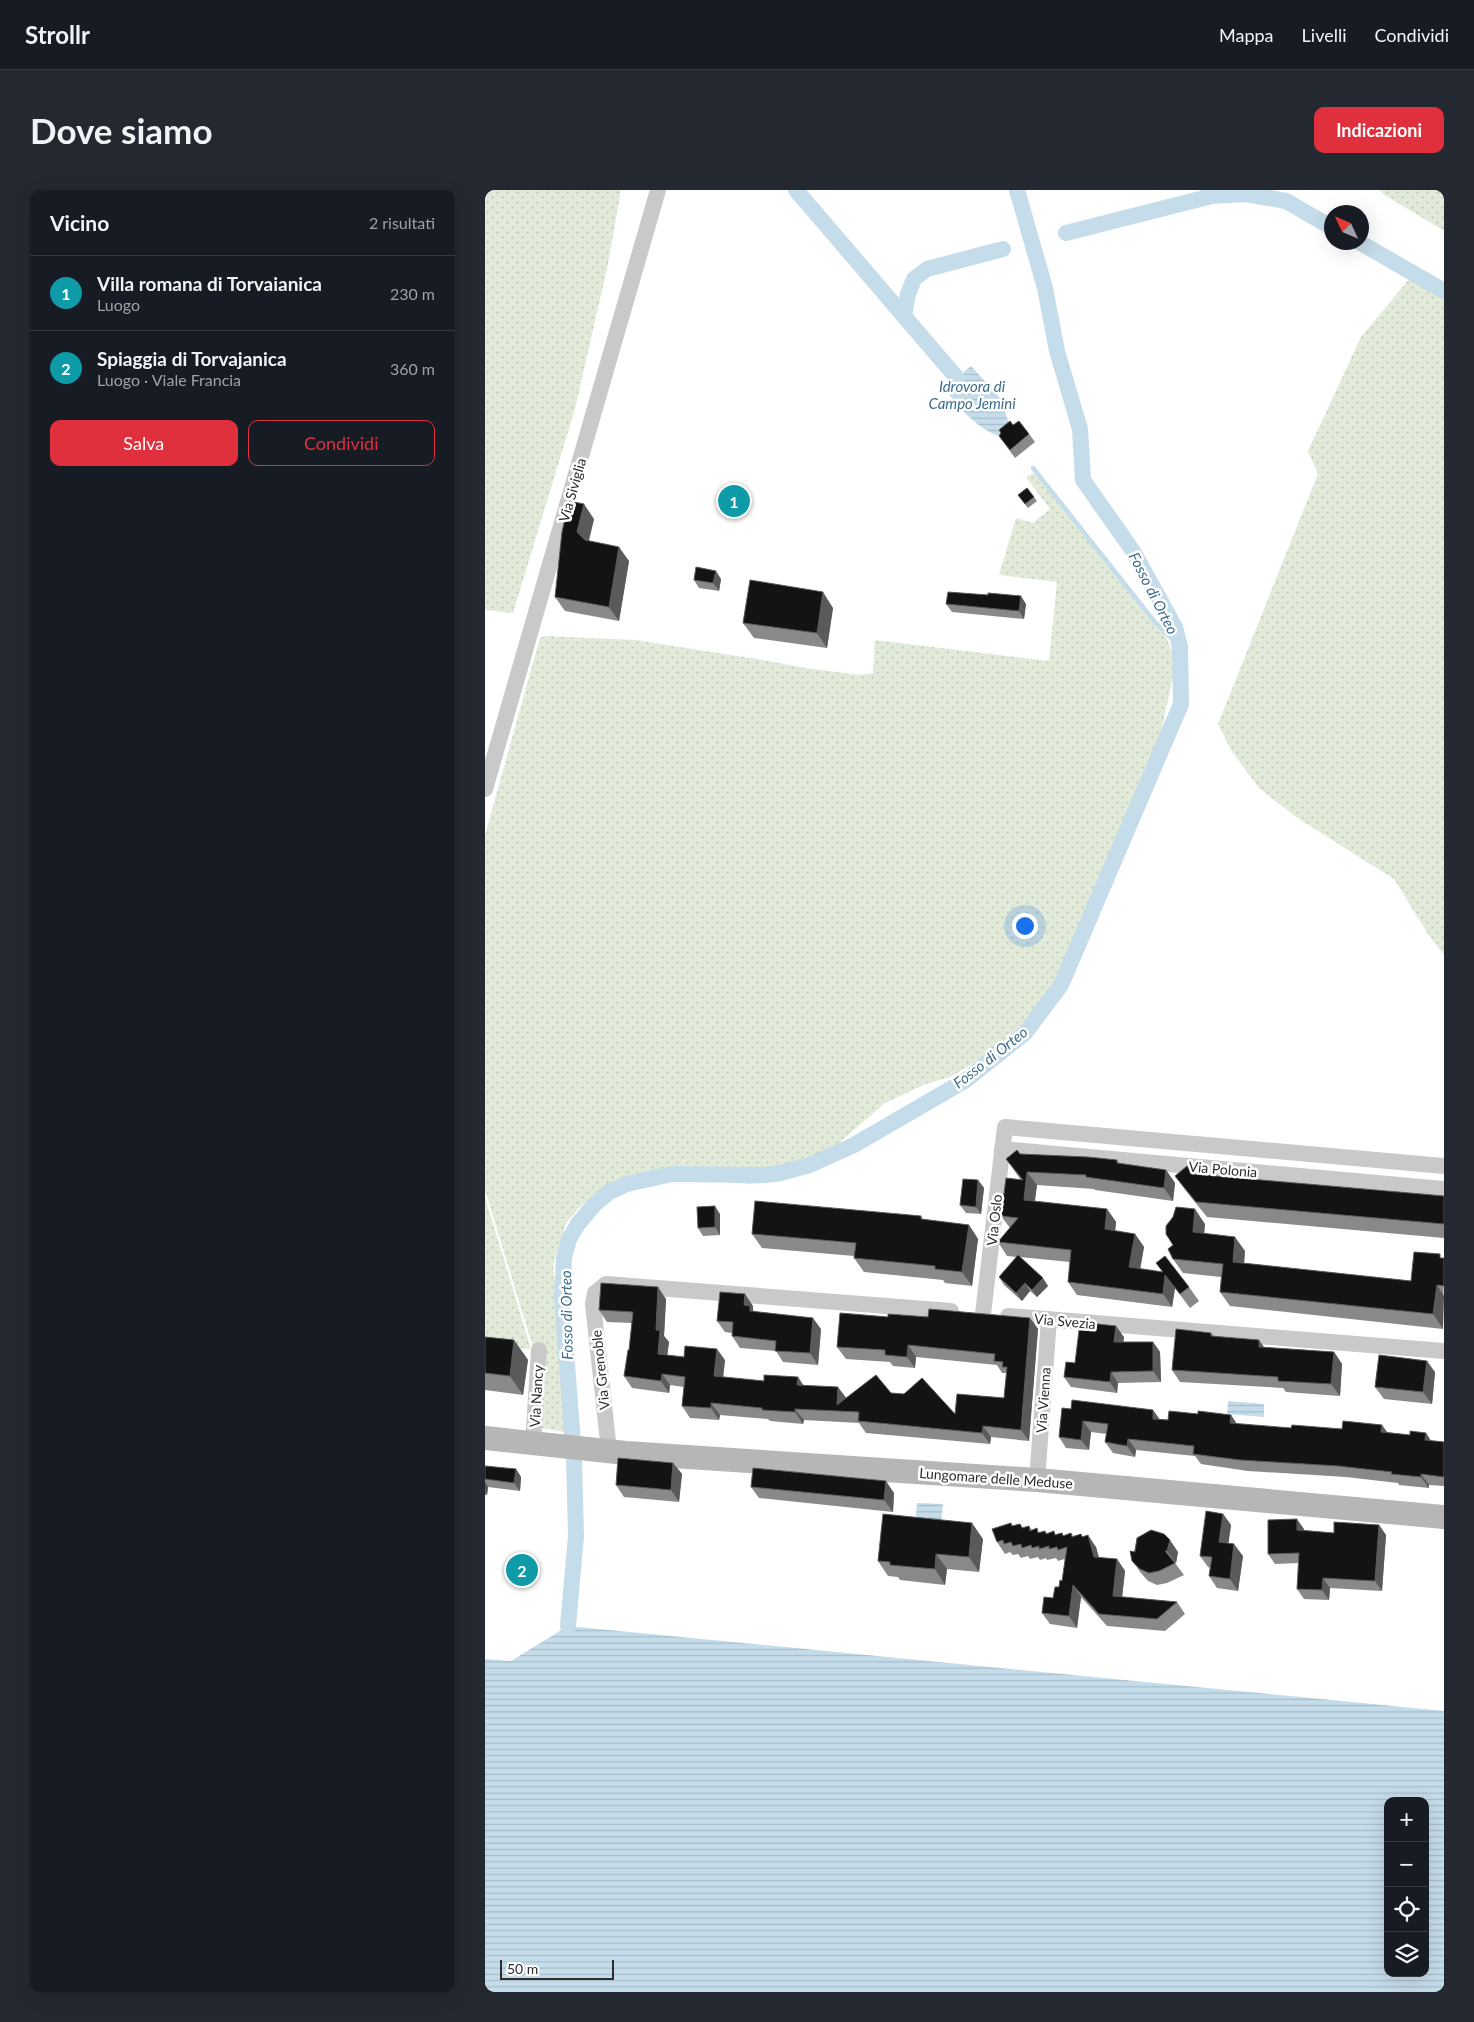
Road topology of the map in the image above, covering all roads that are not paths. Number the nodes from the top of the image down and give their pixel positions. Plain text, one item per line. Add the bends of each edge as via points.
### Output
1 (658, 190) edge
2 (485, 789) edge
3 (1005, 1127) joint
4 (1002, 1149) junction
5 (1444, 1166) edge
6 (1444, 1189) edge
7 (597, 1290) joint
8 (983, 1314) junction
9 (1049, 1319) junction
10 (539, 1350) dead end
11 (1444, 1351) edge
12 (485, 1438) edge
13 (540, 1444) junction
14 (605, 1451) junction
15 (1037, 1480) junction
16 (1444, 1517) edge

1 - 2 street, Via Siviglia
3 - 4 street, Via Oslo
3 - 5 street, Via Polonia
4 - 6 street, Via Polonia
4 - 8 street, Via Oslo
7 - 8 street, Via Svezia via 612,1284
7 - 14 street, Via Grenoble via 593,1304
8 - 9 street, Via Svezia
9 - 11 street, Via Svezia
9 - 15 street, Via Vienna
10 - 13 street, Via Nancy
12 - 13 main road, Lungomare delle Meduse
13 - 14 main road, Lungomare delle Meduse
14 - 15 main road, Lungomare delle Meduse
15 - 16 main road, Lungomare delle Meduse

